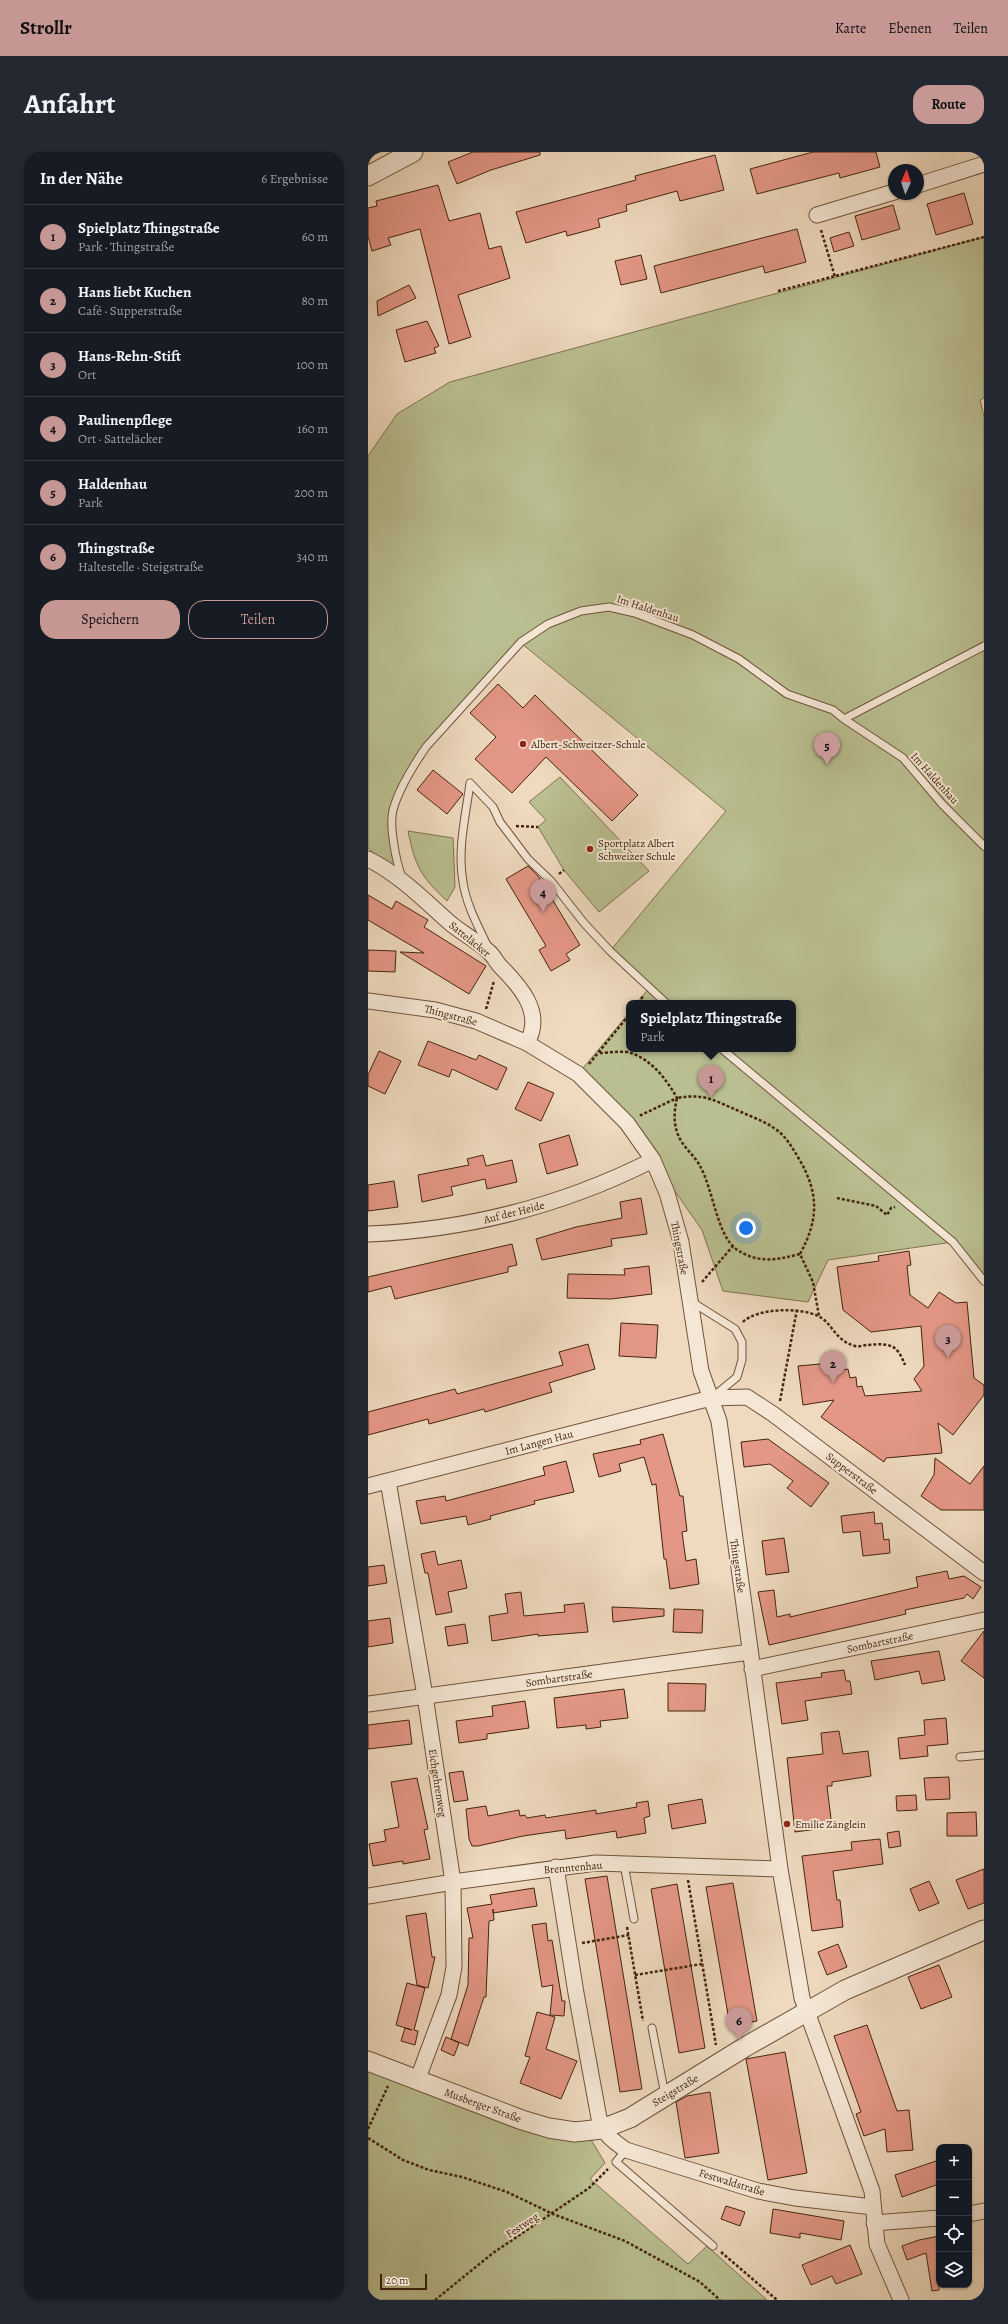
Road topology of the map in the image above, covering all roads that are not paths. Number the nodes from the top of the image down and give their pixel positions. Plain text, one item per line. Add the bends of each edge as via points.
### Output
1 (413, 152) edge
2 (984, 164) edge
3 (368, 176) edge
4 (924, 183) edge
5 (888, 194) edge
6 (817, 215) road end
7 (984, 646) edge
8 (844, 718) junction
9 (984, 846) edge
10 (368, 859) edge
11 (404, 882) junction
12 (491, 953) junction
13 (663, 1000) edge
14 (368, 1001) edge
15 (527, 1043) junction
16 (726, 1052) edge
17 (653, 1160) junction
18 (368, 1234) edge
19 (984, 1281) edge
20 (688, 1299) junction
21 (711, 1398) junction
22 (388, 1481) junction
23 (368, 1486) edge
24 (984, 1573) edge
25 (984, 1620) edge
26 (750, 1652) junction
27 (752, 1669) junction
28 (424, 1696) junction
29 (368, 1704) edge
30 (984, 1756) edge
31 (960, 1757) dead end
32 (624, 1864) junction
33 (556, 1867) junction
34 (780, 1869) junction
35 (453, 1882) junction
36 (368, 1896) edge
37 (634, 1919) road end
38 (984, 1930) edge
39 (808, 2010) junction
40 (652, 2028) road end
41 (368, 2062) edge
42 (417, 2081) junction
43 (666, 2096) junction
44 (602, 2129) junction
45 (626, 2150) junction
46 (873, 2207) junction
47 (984, 2211) edge
48 (972, 2213) edge
49 (936, 2218) edge
50 (874, 2223) junction
51 (713, 2246) road end
52 (901, 2300) edge

1 - 3 street
2 - 4 street
5 - 6 street
7 - 8 lane
8 - 9 lane, Im Haldenhau via 903,758 942,804
8 - 11 lane, Im Haldenhau via 833,710 787,694 739,659 693,635 609,607 581,611 548,624 521,642 426,747 413,765 393,811 396,863
10 - 11 street, Satteläcker
11 - 12 street, Satteläcker via 451,924
12 - 13 lane via 462,882 462,844 470,783 493,807 500,822 528,859 551,881 584,923
12 - 15 street, Satteläcker via 514,979 532,1009 534,1031
14 - 15 street, Thingstraße via 426,1008 476,1021
15 - 17 street, Thingstraße via 578,1074 627,1123
16 - 19 lane via 953,1242
17 - 18 street, Auf der Heide via 616,1179 556,1202 448,1228
17 - 20 street, Thingstraße via 667,1193 681,1242
20 - 21 street, Thingstraße via 701,1371
20 - 21 lane via 735,1329 742,1342 742,1360 738,1377
21 - 22 street, Im Langen Hau
21 - 24 street, Supperstraße via 747,1397
21 - 26 street, Thingstraße via 719,1421
22 - 23 street, Im Langen Hau
22 - 28 street, Eichgehrenweg
25 - 27 street, Sombartstraße
26 - 27 street, Thingstraße
26 - 28 street, Sombartstraße
27 - 34 street, Thingstraße
28 - 29 street, Sombartstraße
28 - 35 street, Eichgehrenweg
30 - 31 lane
32 - 33 street, Brenntenhau via 596,1863
32 - 34 street, Brenntenhau
32 - 37 lane
33 - 35 street, Brenntenhau
33 - 44 street
34 - 39 street, Thingstraße via 802,1998
35 - 36 street, Brenntenhau
35 - 42 street, Eichgehrenweg via 454,1967 449,1995
38 - 39 street, Steigstraße via 845,1990
39 - 43 street, Steigstraße
39 - 46 street, Thingstraße via 872,2191
40 - 43 lane
41 - 42 street, Musberger Straße
42 - 44 street, Musberger Straße via 549,2128 575,2132
43 - 44 street, Steigstraße via 630,2118
44 - 45 street, Festwaldstraße via 610,2139
45 - 46 street, Festwaldstraße via 758,2190 795,2198
45 - 51 lane via 616,2162
46 - 50 street, Thingstraße
47 - 48 street
49 - 50 street
50 - 52 street, Thingstraße via 877,2244

